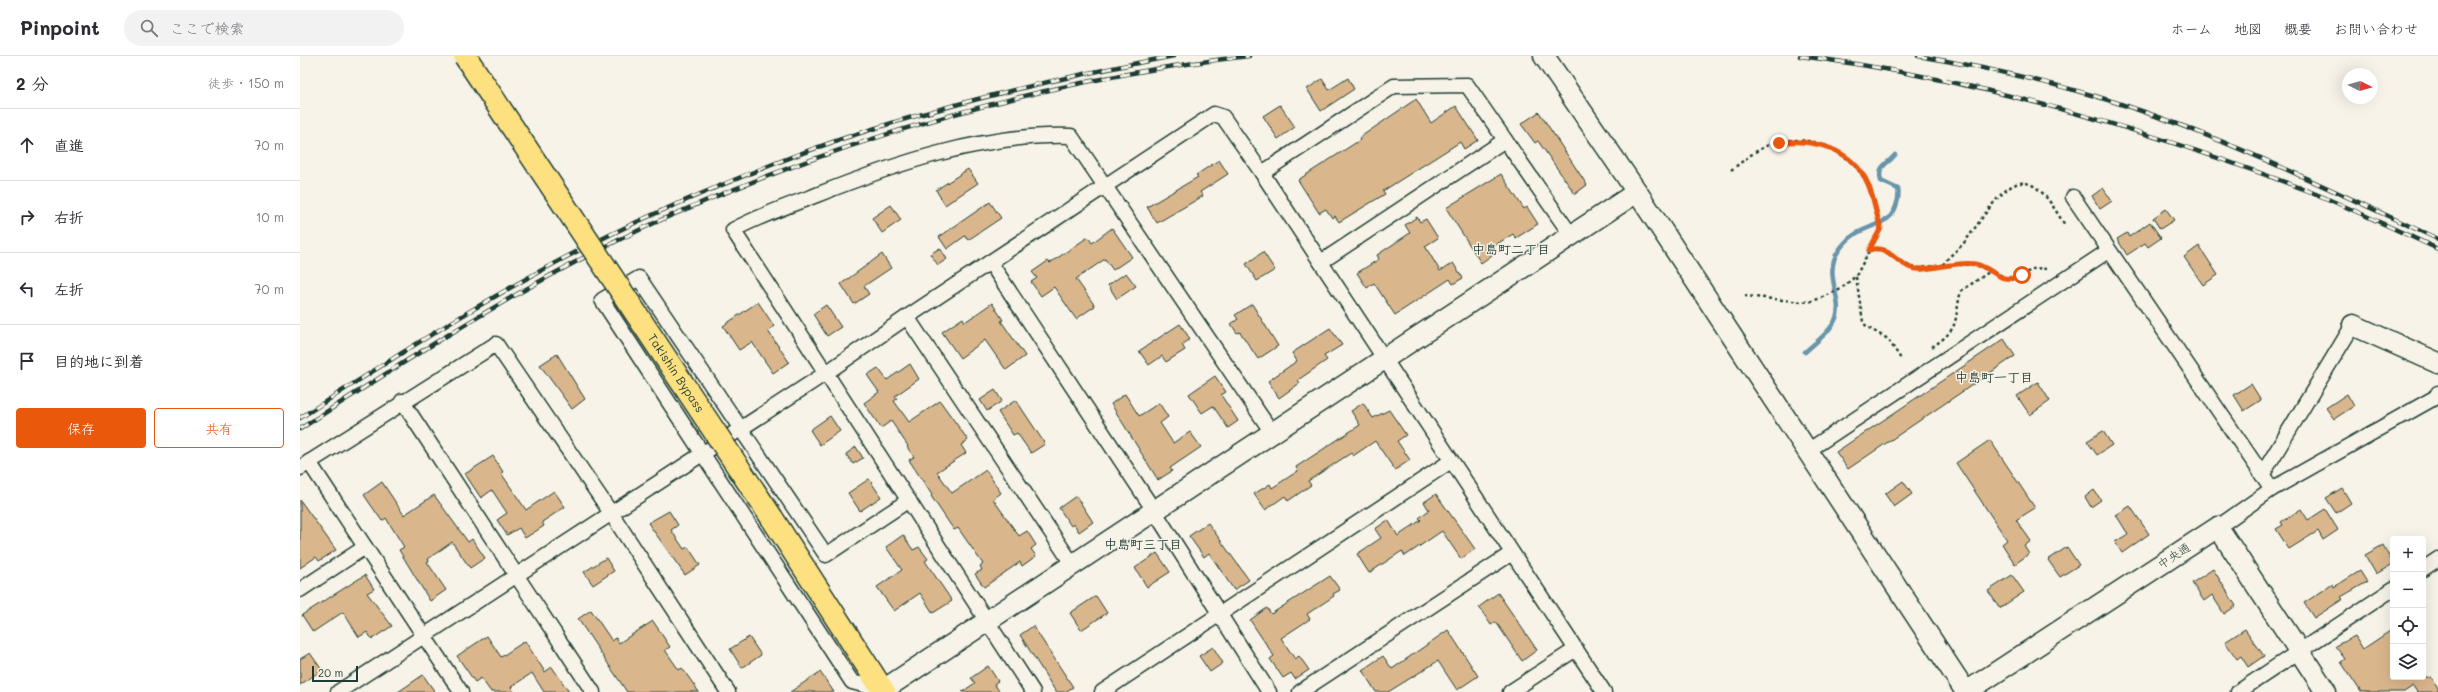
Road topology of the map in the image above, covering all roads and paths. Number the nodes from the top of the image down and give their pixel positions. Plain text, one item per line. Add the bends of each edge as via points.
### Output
1 (465, 56) edge
2 (1544, 56) edge
3 (1505, 140) junction
4 (1732, 170) dead end
5 (1262, 173) junction
6 (1105, 186) junction
7 (1637, 192) junction
8 (2073, 197) dead end
9 (2065, 225) dead end
10 (1571, 235) junction
11 (1869, 250) junction
12 (2108, 251) junction
13 (990, 262) junction
14 (1321, 262) junction
15 (1944, 265) junction
16 (2046, 269) dead end
17 (1989, 272) junction
18 (1856, 276) junction
19 (1745, 296) dead end
20 (907, 317) junction
21 (2353, 325) joint
22 (1932, 347) dead end
23 (1384, 359) junction
24 (1901, 359) dead end
25 (2438, 363) edge
26 (826, 373) junction
27 (2438, 393) edge
28 (402, 402) junction
29 (740, 429) junction
30 (1273, 434) junction
31 (1806, 452) junction
32 (702, 454) junction
33 (1451, 461) junction
34 (304, 465) edge
35 (2262, 475) junction
36 (2272, 490) junction
37 (909, 500) junction
38 (1154, 512) junction
39 (611, 513) junction
40 (2218, 527) junction
41 (365, 547) junction
42 (1512, 553) junction
43 (2438, 559) edge
44 (1073, 565) junction
45 (2426, 567) edge
46 (516, 574) junction
47 (300, 590) edge
48 (2390, 591) edge
49 (1219, 614) junction
50 (988, 621) junction
51 (423, 634) junction
52 (1576, 649) junction
53 (2299, 652) junction
54 (882, 691) edge
55 (338, 692) edge
56 (460, 692) edge
57 (593, 692) edge
58 (728, 692) edge
59 (1033, 692) edge
60 (1102, 692) edge
61 (1269, 692) edge
62 (1300, 692) edge
63 (1510, 692) edge
64 (1604, 692) edge
65 (1966, 692) edge
66 (2238, 692) edge
67 (2326, 692) edge

1 - 54 highway, Takishin Bypass, bridge via 772,518
2 - 7 street
3 - 5 street via 1467,85 1394,86
3 - 10 street
3 - 14 street
4 - 11 path via 1764,147 1797,140 1815,142 1835,150 1859,170 1868,183 1881,228
5 - 6 street via 1223,117 1214,114
5 - 14 street
6 - 13 street
6 - 26 street via 1071,136 975,144 855,180 752,220 733,230
6 - 30 street
7 - 10 street
7 - 31 street
8 - 12 street
9 - 15 path via 2036,188 2026,183 2016,184 2003,193
10 - 23 street
11 - 15 path via 1884,249 1911,268
11 - 18 path
12 - 31 street
12 - 35 street
13 - 20 street
13 - 38 street
14 - 23 street
15 - 17 path via 1975,264
16 - 17 path via 2035,268 2015,279
17 - 22 path via 1961,291 1952,330
18 - 19 path via 1839,290 1813,301
18 - 24 path via 1863,322 1888,338
20 - 26 street
20 - 44 street
21 - 25 street
21 - 35 street
23 - 30 street
23 - 33 street
26 - 29 street
26 - 37 street
27 - 36 street via 2436,397
28 - 34 street
28 - 39 street via 496,344
28 - 46 street
29 - 32 street
29 - 32 street via 639,278 602,300
29 - 37 street via 826,555
30 - 38 street
31 - 65 street
32 - 39 street
32 - 54 street via 852,682
33 - 42 street
33 - 49 street
34 - 41 street
35 - 36 street
36 - 40 street
37 - 50 street
38 - 44 street
38 - 49 street
39 - 46 street
39 - 58 street
40 - 53 street
40 - 65 street, 中央通
41 - 47 street
41 - 51 street
42 - 52 street
42 - 62 street
43 - 45 street
44 - 50 street
46 - 51 street
46 - 57 street
48 - 53 street
49 - 60 street
49 - 61 street
50 - 54 street
50 - 59 street
51 - 55 street
51 - 56 street
52 - 63 street
52 - 64 street
53 - 66 street
53 - 67 street

